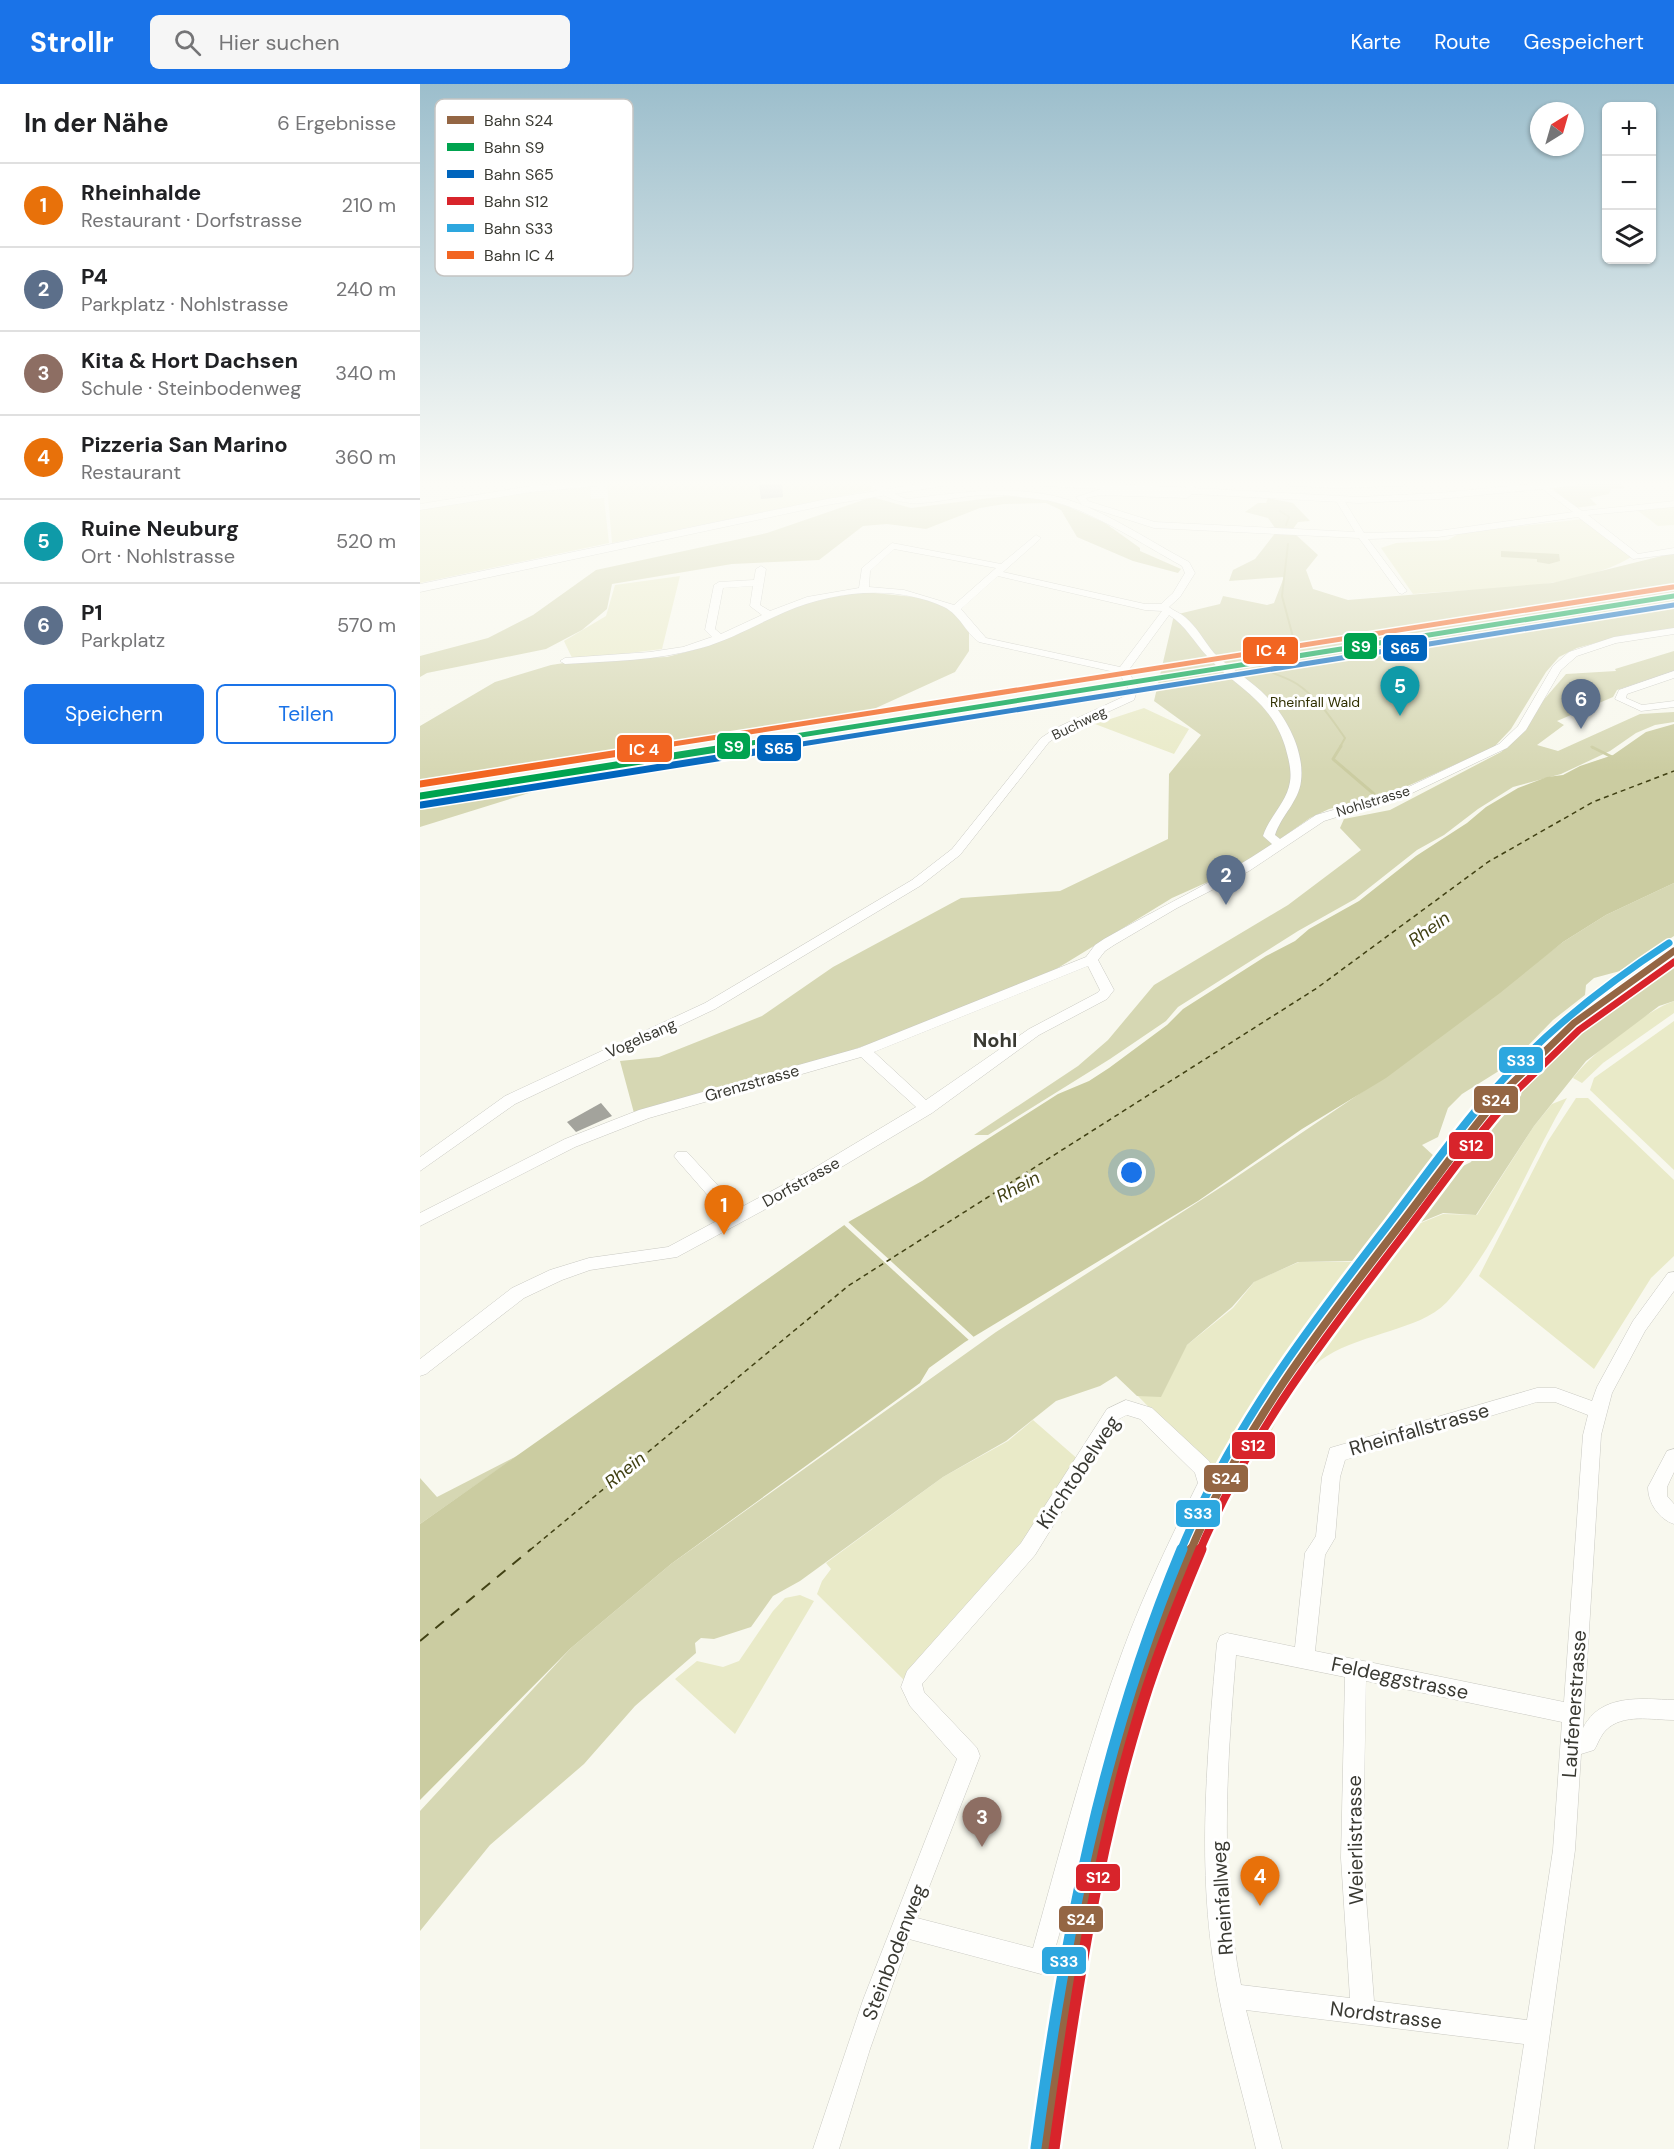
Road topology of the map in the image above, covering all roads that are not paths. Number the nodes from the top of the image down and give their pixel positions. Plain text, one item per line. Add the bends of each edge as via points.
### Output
1 (459, 579) edge
2 (760, 579) edge
3 (865, 579) edge
4 (988, 579) edge
5 (1036, 579) edge
6 (1186, 579) edge
7 (1393, 579) edge
8 (759, 583) junction
9 (420, 588) edge
10 (864, 590) junction
11 (1402, 591) dead end
12 (956, 608) junction
13 (1165, 609) junction
14 (769, 615) junction
15 (1674, 631) edge
16 (719, 638) junction
17 (565, 661) dead end
18 (1674, 674) edge
19 (1127, 678) junction
20 (1674, 704) edge
21 (1279, 844) junction
22 (864, 914) joint
23 (1091, 960) junction
24 (864, 1051) junction
25 (927, 1108) junction
26 (682, 1156) dead end
27 (420, 1165) edge
28 (733, 1218) junction
29 (420, 1220) edge
30 (1674, 1278) edge
31 (420, 1369) edge
32 (1598, 1411) junction
33 (1674, 1457) edge
34 (1674, 1516) edge
35 (1227, 1643) joint
36 (1304, 1658) junction
37 (1356, 1669) junction
38 (1674, 1710) edge
39 (1573, 1714) junction
40 (1572, 1745) junction
41 (969, 1756) joint
42 (903, 1926) junction
43 (1233, 1996) junction
44 (1363, 2011) junction
45 (1539, 2034) junction
46 (826, 2149) edge
47 (1269, 2149) edge
48 (1521, 2149) edge

1 - 9 main road
2 - 8 street
3 - 10 street
4 - 12 street
5 - 13 street
6 - 13 street, Buchweg
7 - 11 street
8 - 14 street via 756,606
8 - 16 street via 719,585 710,630
10 - 12 street via 928,598
10 - 14 street via 809,599
12 - 19 street via 983,640
13 - 19 street, Buchweg
13 - 21 street via 1176,614 1212,656 1270,706 1288,737 1296,774 1294,792 1269,836
14 - 16 street
15 - 21 street, Nohlstrasse via 1614,640 1573,654 1557,668 1522,728 1503,746 1406,792 1320,818
16 - 17 street via 665,654
18 - 20 street via 1623,692 1620,699 1641,708
19 - 22 street, Buchweg via 1133,691 1130,698 1045,740 956,852 916,883
21 - 23 street, Nohlstrasse via 1245,868 1109,942
22 - 27 street, Vogelsang via 711,1006 510,1100
23 - 24 street, Grenzstrasse
23 - 25 street, Dorfstrasse via 1107,990 1102,996 1017,1043
24 - 25 street
24 - 29 street, Grenzstrasse via 644,1114 570,1143
25 - 28 street, Dorfstrasse via 817,1174
26 - 28 street
28 - 31 street, Dorfstrasse via 671,1253 589,1264 536,1284 502,1304
30 - 32 street, Laufenerstrasse via 1633,1336 1603,1392
32 - 36 street, Rheinfallstrasse via 1556,1395 1537,1395 1337,1454 1330,1477 1325,1538 1315,1553
32 - 39 street, Laufenerstrasse via 1590,1450
33 - 34 street via 1655,1492 1661,1505
35 - 36 street, Feldeggstrasse
35 - 43 street, Rheinfallweg via 1219,1741 1217,1869 1220,1929
36 - 37 street, Feldeggstrasse
37 - 39 street, Feldeggstrasse
37 - 44 street, Weierlistrasse via 1352,1858
38 - 40 street via 1624,1709 1610,1713 1595,1726 1586,1743
39 - 40 street, Laufenerstrasse
40 - 45 street, Laufenerstrasse via 1564,1850
41 - 42 street, Steinbodenweg
41 - 42 street, Kirchtobelweg via 917,1699 911,1687 918,1671 1028,1549 1113,1414 1135,1407 1205,1471 1207,1483 1162,1579 1120,1690 1041,1962
42 - 46 street, Steinbodenweg
43 - 44 street, Nordstrasse
43 - 47 street, Rheinfallweg
44 - 45 street, Nordstrasse
45 - 48 street, Laufenerstrasse

